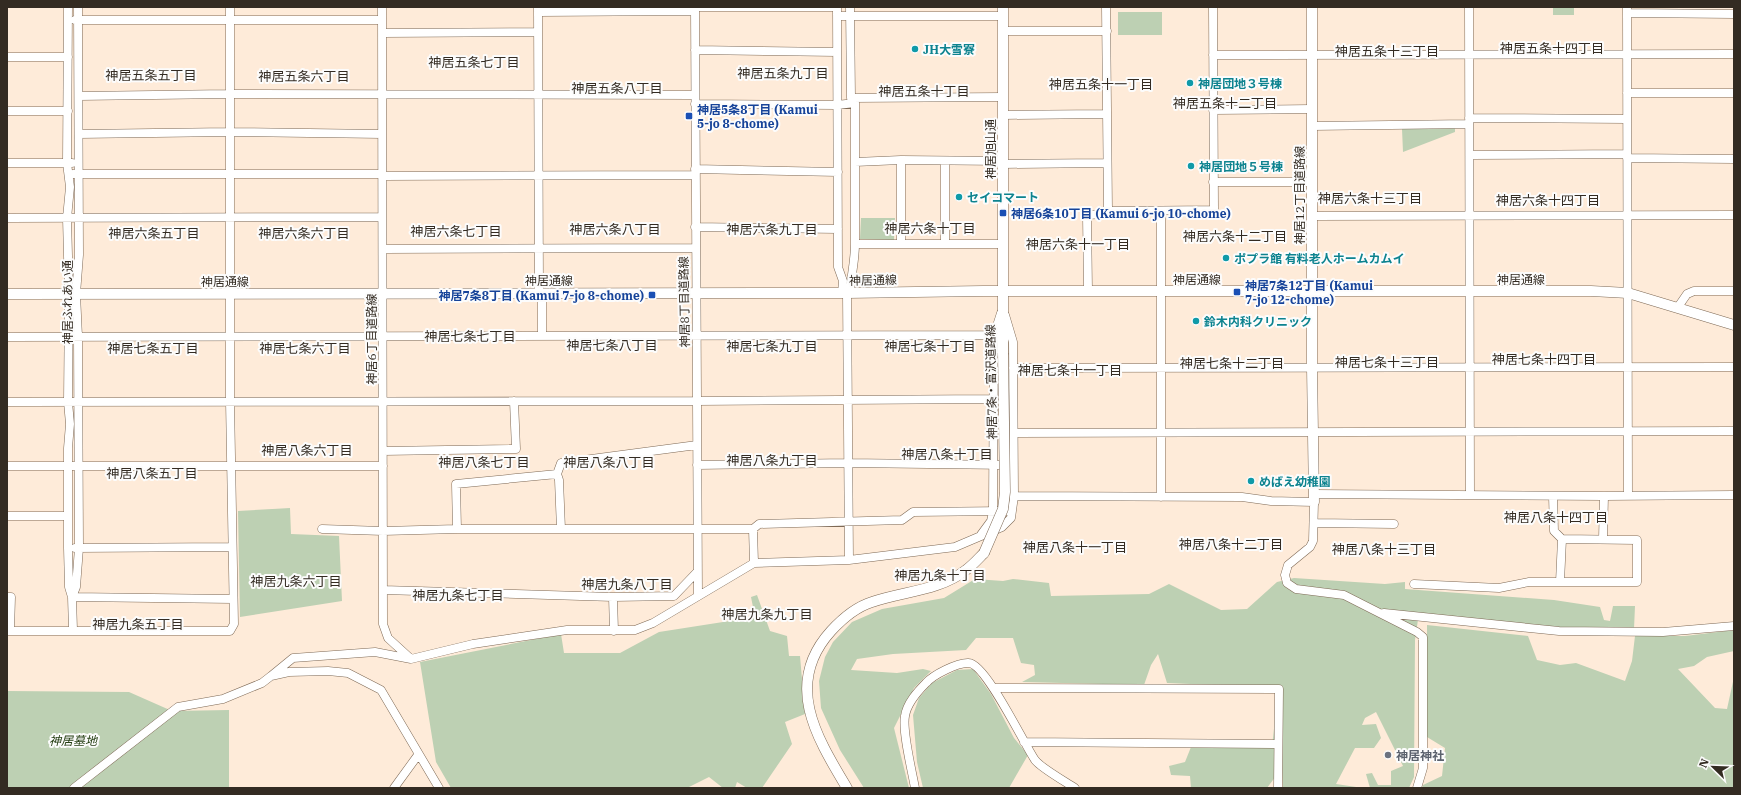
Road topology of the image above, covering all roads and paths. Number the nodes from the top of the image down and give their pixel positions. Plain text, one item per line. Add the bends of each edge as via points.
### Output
1 (68, 7) edge
2 (78, 7) edge
3 (230, 7) edge
4 (382, 7) edge
5 (837, 7) edge
6 (1106, 7) edge
7 (1213, 7) edge
8 (1312, 7) edge
9 (1469, 7) edge
10 (695, 8) edge
11 (538, 10) edge
12 (1627, 10) edge
13 (850, 11) edge
14 (1003, 11) edge
15 (1734, 14) edge
16 (837, 16) junction
17 (68, 20) junction
18 (79, 20) junction
19 (230, 20) junction
20 (382, 20) junction
21 (1003, 31) junction
22 (1106, 31) junction
23 (538, 32) junction
24 (382, 33) junction
25 (695, 50) junction
26 (837, 52) junction
27 (1469, 54) junction
28 (1627, 54) junction
29 (1734, 54) edge
30 (1213, 55) junction
31 (1312, 55) junction
32 (7, 57) edge
33 (68, 57) junction
34 (68, 76) junction
35 (79, 76) junction
36 (1627, 93) junction
37 (1734, 93) edge
38 (229, 94) junction
39 (79, 96) junction
40 (382, 96) junction
41 (538, 96) junction
42 (1003, 97) junction
43 (695, 100) junction
44 (853, 100) junction
45 (837, 105) junction
46 (1312, 109) junction
47 (1213, 110) junction
48 (7, 111) edge
49 (68, 111) junction
50 (1107, 114) junction
51 (1003, 115) junction
52 (1627, 119) junction
53 (1469, 121) junction
54 (1312, 126) junction
55 (229, 132) junction
56 (79, 134) junction
57 (382, 134) junction
58 (1470, 155) junction
59 (1627, 156) junction
60 (1734, 159) edge
61 (901, 160) junction
62 (945, 161) junction
63 (855, 162) junction
64 (67, 163) junction
65 (79, 163) junction
66 (1003, 163) junction
67 (1107, 163) junction
68 (7, 164) edge
69 (695, 172) junction
70 (838, 172) junction
71 (68, 174) junction
72 (79, 174) junction
73 (229, 174) junction
74 (382, 175) junction
75 (538, 175) junction
76 (1213, 182) junction
77 (1312, 182) junction
78 (1108, 211) junction
79 (1161, 212) junction
80 (1734, 215) edge
81 (230, 216) junction
82 (1312, 216) junction
83 (1470, 216) junction
84 (1627, 216) junction
85 (382, 217) junction
86 (7, 218) edge
87 (67, 218) junction
88 (79, 218) junction
89 (695, 227) junction
90 (838, 229) junction
91 (855, 244) junction
92 (901, 244) junction
93 (945, 244) junction
94 (1003, 244) junction
95 (695, 248) junction
96 (383, 249) junction
97 (539, 249) junction
98 (1003, 291) junction
99 (1088, 291) junction
100 (1734, 291) edge
101 (1161, 292) junction
102 (1312, 292) junction
103 (1470, 292) junction
104 (383, 293) junction
105 (540, 293) junction
106 (695, 293) junction
107 (846, 293) junction
108 (1628, 293) junction
109 (7, 294) edge
110 (73, 294) junction
111 (230, 294) junction
112 (1678, 307) junction
113 (1003, 308) junction
114 (1734, 325) edge
115 (847, 335) junction
116 (994, 335) junction
117 (383, 336) junction
118 (542, 336) junction
119 (7, 337) edge
120 (68, 337) junction
121 (78, 337) junction
122 (696, 337) junction
123 (230, 338) junction
124 (1312, 367) junction
125 (1628, 367) junction
126 (1734, 367) edge
127 (1013, 368) junction
128 (1161, 368) junction
129 (1470, 368) junction
130 (994, 399) junction
131 (847, 400) junction
132 (230, 401) junction
133 (383, 401) junction
134 (514, 401) junction
135 (696, 401) junction
136 (7, 402) edge
137 (68, 402) junction
138 (79, 402) junction
139 (1734, 431) edge
140 (1161, 432) junction
141 (1314, 432) junction
142 (1470, 432) junction
143 (1628, 432) junction
144 (1014, 433) junction
145 (697, 445) junction
146 (383, 451) junction
147 (847, 463) junction
148 (68, 465) junction
149 (79, 465) junction
150 (697, 465) junction
151 (993, 465) junction
152 (1014, 465) junction
153 (7, 466) edge
154 (231, 466) junction
155 (383, 466) junction
156 (557, 474) junction
157 (1470, 495) junction
158 (1734, 495) edge
159 (1014, 496) junction
160 (1553, 496) junction
161 (1604, 496) junction
162 (1628, 496) junction
163 (1161, 497) junction
164 (1314, 498) junction
165 (1013, 511) junction
166 (993, 512) junction
167 (7, 516) edge
168 (68, 516) junction
169 (849, 522) junction
170 (1315, 523) junction
171 (1394, 524) dead end
172 (322, 529) dead end
173 (457, 529) junction
174 (560, 529) junction
175 (696, 529) junction
176 (753, 529) junction
177 (383, 531) junction
178 (978, 539) junction
179 (1562, 539) junction
180 (1603, 539) junction
181 (232, 547) junction
182 (68, 548) junction
183 (79, 548) junction
184 (849, 560) junction
185 (754, 562) junction
186 (697, 572) junction
187 (1560, 582) junction
188 (1414, 584) dead end
189 (383, 590) junction
190 (698, 596) junction
191 (7, 597) edge
192 (72, 597) junction
193 (613, 597) junction
194 (233, 599) junction
195 (1379, 612) junction
196 (1734, 626) edge
197 (73, 630) junction
198 (614, 630) junction
199 (9, 631) edge
200 (411, 659) junction
201 (271, 676) junction
202 (994, 688) junction
203 (1024, 742) junction
204 (1277, 744) junction
205 (418, 754) junction
206 (74, 788) edge
207 (394, 788) edge
208 (439, 788) edge
209 (847, 788) edge
210 (915, 788) edge
211 (1075, 788) edge
212 (1278, 788) edge
213 (1417, 788) edge

1 - 17 street, 神居ふれあい通
2 - 18 street, 神居ふれあい通
3 - 19 street
4 - 20 street, 神居6丁目道路線
5 - 10 street
5 - 16 street
6 - 22 street
7 - 30 street
8 - 31 street, 神居12丁目道路線
9 - 27 street
10 - 11 street
10 - 25 street, 神居8丁目道路線
11 - 23 street
12 - 15 street
12 - 28 street
13 - 14 street
13 - 16 street
13 - 44 street
14 - 21 street, 神居旭山通
16 - 26 street
17 - 18 street
17 - 33 street, 神居ふれあい通
18 - 19 street
18 - 35 street, 神居ふれあい通
19 - 20 street
19 - 38 street
20 - 24 street, 神居6丁目道路線
21 - 22 street
21 - 42 street, 神居旭山通
22 - 50 street
23 - 24 street
23 - 41 street
24 - 40 street, 神居6丁目道路線
25 - 26 street
25 - 43 street, 神居8丁目道路線
26 - 45 street
27 - 28 street
27 - 31 street
27 - 53 street
28 - 29 street
28 - 36 street
30 - 31 street
30 - 47 street
31 - 46 street, 神居12丁目道路線
32 - 33 street
33 - 34 street, 神居ふれあい通
34 - 35 street
34 - 49 street, 神居ふれあい通
35 - 39 street, 神居ふれあい通
36 - 37 street
36 - 52 street
38 - 39 street
38 - 40 street
38 - 55 street
39 - 56 street, 神居ふれあい通
40 - 41 street
40 - 57 street, 神居6丁目道路線
41 - 43 street
41 - 75 street
42 - 44 street
42 - 51 street, 神居旭山通
43 - 45 street
43 - 69 street, 神居8丁目道路線
44 - 45 street
44 - 63 street
45 - 70 street
46 - 47 street
46 - 54 street, 神居12丁目道路線
47 - 76 street
48 - 49 street
49 - 64 street, 神居ふれあい通
50 - 51 street
50 - 67 street
51 - 66 street, 神居旭山通
52 - 53 street
52 - 59 street
53 - 54 street
53 - 58 street
54 - 77 street, 神居12丁目道路線
55 - 56 street
55 - 57 street
55 - 73 street
56 - 65 street, 神居ふれあい通
57 - 74 street, 神居6丁目道路線
58 - 59 street
58 - 83 street
59 - 60 street
59 - 84 street
61 - 62 street
61 - 63 street
61 - 92 street
62 - 66 street
62 - 93 street
63 - 91 street
64 - 65 street
64 - 68 street
64 - 71 street, 神居ふれあい通
65 - 72 street, 神居ふれあい通
66 - 67 street
66 - 94 street, 神居旭山通
67 - 78 street
69 - 70 street
69 - 75 street
69 - 89 street, 神居8丁目道路線
70 - 90 street
71 - 72 street
71 - 87 street, 神居ふれあい通 via 70,187
72 - 73 street
72 - 88 street, 神居ふれあい通
73 - 74 street
73 - 81 street
74 - 75 street
74 - 85 street, 神居6丁目道路線
75 - 97 street
76 - 77 street
76 - 79 street via 1214,210
77 - 82 street, 神居12丁目道路線
78 - 79 street
78 - 99 street via 1104,214 1087,215
79 - 101 street
80 - 84 street
81 - 85 street
81 - 88 street
81 - 111 street
82 - 83 street
82 - 102 street, 神居12丁目道路線
83 - 84 street
83 - 103 street
84 - 108 street
85 - 96 street, 神居6丁目道路線
86 - 87 street
87 - 88 street
87 - 110 street, 神居ふれあい通
88 - 110 street, 神居ふれあい通 via 79,255
89 - 90 street
89 - 95 street, 神居8丁目道路線
90 - 107 street via 838,267
91 - 92 street
91 - 107 street via 855,262
92 - 93 street
93 - 94 street
94 - 98 street, 神居旭山通
95 - 97 street
95 - 106 street, 神居8丁目道路線
96 - 97 street
96 - 104 street, 神居6丁目道路線
97 - 105 street
98 - 99 street, 神居通線
98 - 107 street, 神居通線
98 - 113 street, 神居7条・富沢道路線
99 - 101 street, 神居通線
100 - 112 street via 1694,291 1687,294
101 - 102 street, 神居通線
101 - 128 street
102 - 103 street, 神居通線
102 - 124 street, 神居12丁目道路線
103 - 108 street, 神居通線
103 - 129 street
104 - 105 street, 神居通線
104 - 111 street, 神居通線
104 - 117 street, 神居6丁目道路線
105 - 106 street, 神居通線
105 - 118 street
106 - 107 street, 神居通線
106 - 122 street, 神居8丁目道路線
107 - 115 street
108 - 112 street, 神居通線
108 - 125 street
109 - 110 street, 神居通線
110 - 111 street, 神居通線
110 - 120 street, 神居ふれあい通
110 - 121 street, 神居ふれあい通
111 - 123 street
112 - 114 street, 神居通線
113 - 116 street
113 - 127 street via 1013,342
113 - 209 street, 神居7条・富沢道路線, bridge via 1005,492 1003,509 984,553 954,578 936,586 872,602 852,612 830,633 818,650 808,674 807,701 810,716 826,753
115 - 116 street
115 - 122 street
115 - 131 street
116 - 130 street
117 - 118 street
117 - 123 street
117 - 133 street, 神居6丁目道路線
118 - 122 street
119 - 120 street
120 - 121 street
120 - 137 street, 神居ふれあい通
121 - 123 street
121 - 138 street, 神居ふれあい通
122 - 135 street, 神居8丁目道路線
123 - 132 street
124 - 128 street
124 - 129 street
124 - 141 street, 神居12丁目道路線
125 - 126 street
125 - 129 street
125 - 143 street
127 - 128 street
127 - 144 street
128 - 140 street
129 - 142 street
130 - 131 street
130 - 151 street
131 - 135 street
131 - 147 street
132 - 133 street
132 - 138 street
132 - 154 street
133 - 134 street
133 - 146 street, 神居6丁目道路線
134 - 135 street
134 - 146 street via 516,449
135 - 145 street, 神居8丁目道路線
136 - 137 street
137 - 138 street
137 - 148 street, 神居ふれあい通
138 - 149 street, 神居ふれあい通
139 - 143 street
140 - 141 street
140 - 144 street
140 - 163 street
141 - 142 street
141 - 164 street, 神居12丁目道路線
142 - 143 street
142 - 157 street
143 - 162 street
144 - 152 street
145 - 150 street, 神居8丁目道路線
145 - 156 street via 561,463
146 - 155 street, 神居6丁目道路線
147 - 150 street
147 - 151 street
147 - 169 street
148 - 149 street
148 - 153 street
148 - 168 street, 神居ふれあい通
149 - 154 street
149 - 183 street, 神居ふれあい通
150 - 175 street, 神居8丁目道路線
151 - 152 street
151 - 166 street
152 - 159 street
154 - 155 street
154 - 181 street
155 - 177 street, 神居6丁目道路線
156 - 173 street via 456,484
156 - 174 street
157 - 160 street
157 - 164 street
158 - 162 street
159 - 163 street
159 - 165 street
160 - 161 street
160 - 179 street via 1554,531
161 - 162 street
161 - 180 street
163 - 164 street via 1242,497 1271,501
164 - 170 street
165 - 166 street
165 - 178 street via 1011,518 1002,527
166 - 169 street via 913,512 902,520
166 - 178 street via 987,528
167 - 168 street
168 - 182 street, 神居ふれあい通
169 - 176 street via 760,524
169 - 184 street
170 - 171 street
170 - 195 street via 1310,547 1288,565 1285,575 1287,583 1296,589 1344,595
172 - 177 street
173 - 174 street
173 - 177 street
174 - 175 street
175 - 176 street
175 - 186 street, 神居8丁目道路線
176 - 185 street
177 - 189 street, 神居6丁目道路線
178 - 184 street via 956,547
179 - 180 street
179 - 187 street
180 - 187 street via 1637,540 1637,582
181 - 183 street
181 - 194 street
182 - 183 street
182 - 192 street, 神居ふれあい通 via 69,587
183 - 192 street, 神居ふれあい通 via 76,587
184 - 185 street
185 - 190 street
186 - 190 street, 神居8丁目道路線
186 - 193 street via 674,596
187 - 188 street via 1529,582 1499,588
189 - 193 street
189 - 200 street, 神居6丁目道路線 via 383,624 388,638
190 - 198 street via 653,623 635,630
191 - 199 street via 11,597
192 - 194 street
192 - 197 street, 神居ふれあい通
193 - 198 street
194 - 197 street via 234,624 230,631
195 - 196 street via 1559,632 1663,632
195 - 213 street via 1417,632 1424,642 1423,768
197 - 199 street
198 - 200 street via 567,630 473,644
200 - 201 street via 375,652 293,658
201 - 205 street via 288,672 328,671 348,673 364,680 381,690
201 - 206 street via 262,683 223,700 178,707
202 - 203 street
202 - 204 street via 1278,689
202 - 210 street via 978,667 970,663 956,665 929,679 915,694 905,715 905,728
203 - 204 street
203 - 211 street via 1036,762
204 - 212 street
205 - 207 street
205 - 208 street

